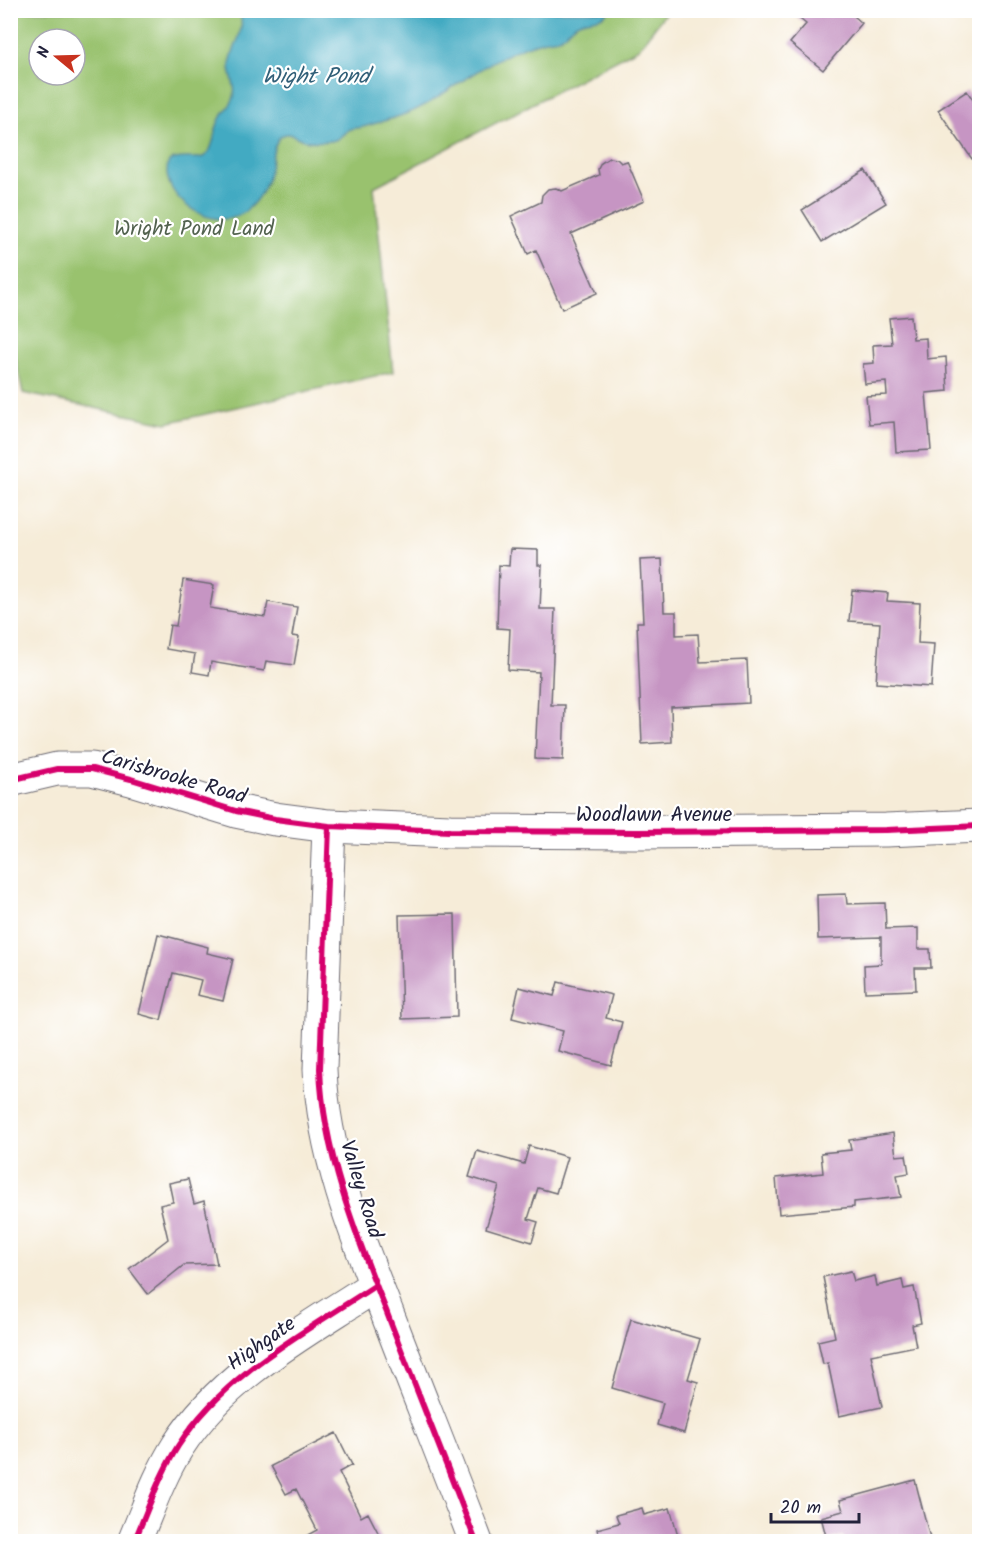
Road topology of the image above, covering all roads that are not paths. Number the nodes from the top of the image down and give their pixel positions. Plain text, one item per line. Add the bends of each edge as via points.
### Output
1 (10, 780) edge
2 (980, 825) edge
3 (329, 826) junction
4 (376, 1285) junction
5 (134, 1542) edge
6 (476, 1542) edge

1 - 3 street, Carisbrooke Road via 57,769 92,769 236,811
2 - 3 street, Woodlawn Avenue via 654,832
3 - 4 street, Valley Road via 322,1108 341,1183
4 - 5 street, Highgate via 222,1391 172,1457
4 - 6 street, Valley Road

